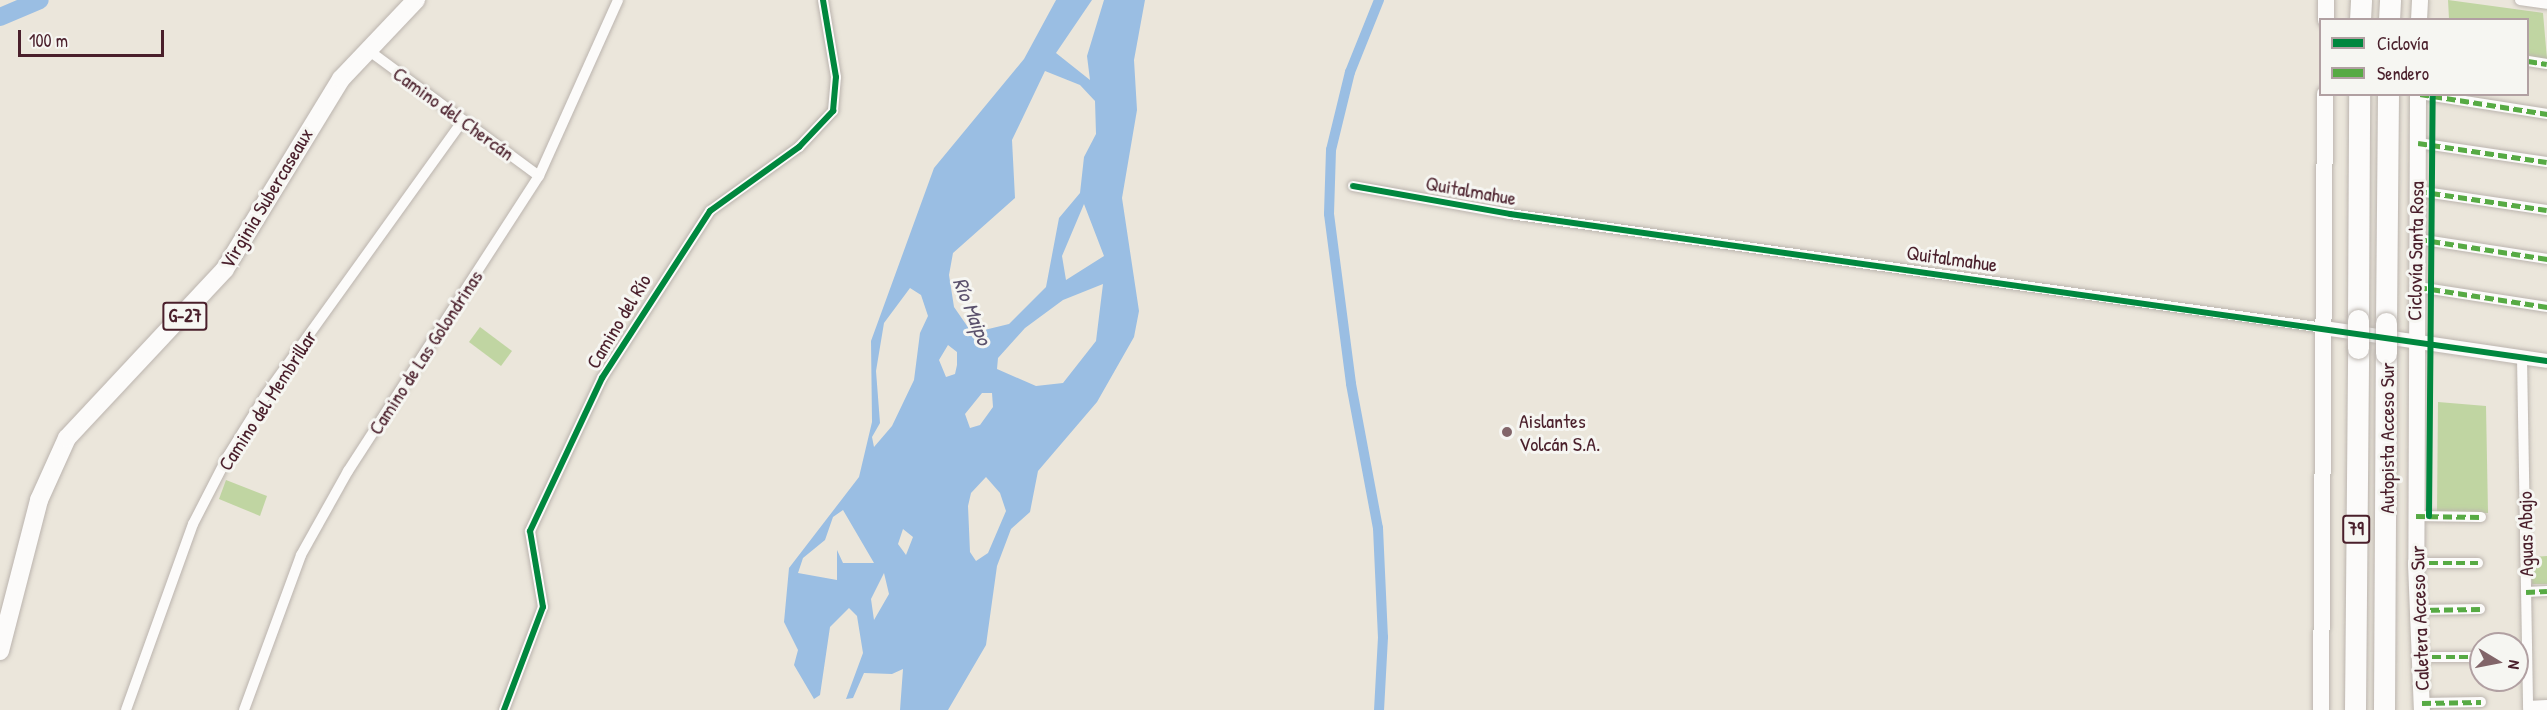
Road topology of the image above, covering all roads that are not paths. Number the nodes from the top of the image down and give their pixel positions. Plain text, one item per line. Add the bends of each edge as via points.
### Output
1 (417, 0) edge
2 (618, 0) edge
3 (823, 0) edge
4 (2326, 0) edge
5 (2361, 0) edge
6 (2390, 0) edge
7 (2420, 0) edge
8 (2520, 0) edge
9 (2547, 4) edge
10 (2326, 18) edge
11 (2360, 18) edge
12 (2389, 18) edge
13 (2419, 18) edge
14 (368, 50) junction
15 (2529, 61) edge
16 (2547, 64) edge
17 (2325, 96) edge
18 (2359, 96) edge
19 (2388, 96) edge
20 (2419, 96) edge
21 (2432, 96) edge
22 (2547, 114) edge
23 (463, 120) junction
24 (2418, 143) junction
25 (2547, 162) edge
26 (540, 176) junction
27 (1353, 186) dead end
28 (2418, 191) junction
29 (2547, 210) edge
30 (2418, 239) junction
31 (2547, 259) edge
32 (2418, 287) junction
33 (2547, 307) edge
34 (2325, 328) junction
35 (2418, 342) junction
36 (2522, 358) junction
37 (2547, 362) edge
38 (2416, 516) junction
39 (2481, 517) dead end
40 (2416, 563) junction
41 (2478, 563) dead end
42 (2547, 591) edge
43 (2526, 592) junction
44 (2480, 609) dead end
45 (2417, 610) junction
46 (0, 651) edge
47 (2420, 657) junction
48 (2469, 657) edge
49 (2481, 702) dead end
50 (2547, 705) edge
51 (2422, 706) edge
52 (2528, 708) edge
53 (126, 710) edge
54 (244, 710) edge
55 (504, 710) edge
56 (2321, 710) edge
57 (2355, 710) edge
58 (2384, 710) edge

1 - 14 main road, Virginia Subercaseaux / G-27
2 - 26 street, Camino de Las Golondrinas
3 - 55 street, Camino del Río via 836,77 833,111 799,147 710,212 602,378 530,531 543,607
4 - 10 main road
5 - 11 highway
6 - 12 highway
7 - 13 main road
8 - 9 street
14 - 23 street, Camino del Chercán
14 - 46 main road, Virginia Subercaseaux / G-27 via 308,126 225,269 68,438 39,500
15 - 16 street
17 - 34 main road
18 - 57 highway, Autopista Acceso Sur / 79, bridge
19 - 58 highway, Autopista Acceso Sur / 79, bridge
20 - 24 main road, Caletera Acceso Sur
21 - 22 street
23 - 26 street, Camino del Chercán
23 - 53 street, Camino del Membrillar via 267,393 228,456 193,524
24 - 25 street
24 - 28 main road, Caletera Acceso Sur
26 - 54 street, Camino de Las Golondrinas via 348,471 301,555
27 - 34 street, Quitalmahue via 1510,214
28 - 29 street
28 - 30 main road, Caletera Acceso Sur
30 - 31 street
30 - 32 main road, Caletera Acceso Sur
32 - 33 street
32 - 35 main road, Caletera Acceso Sur
34 - 35 street, Quitalmahue
34 - 56 main road
35 - 36 street, Quitalmahue
35 - 38 main road, Caletera Acceso Sur
36 - 37 street, Quitalmahue
36 - 43 street, Aguas Abajo
38 - 39 street
38 - 40 main road, Caletera Acceso Sur
40 - 41 street
40 - 45 main road, Caletera Acceso Sur
42 - 43 street
43 - 52 street, Aguas Abajo
44 - 45 street
45 - 47 main road, Caletera Acceso Sur
47 - 48 street
47 - 51 main road, Caletera Acceso Sur
49 - 51 street
50 - 52 street

